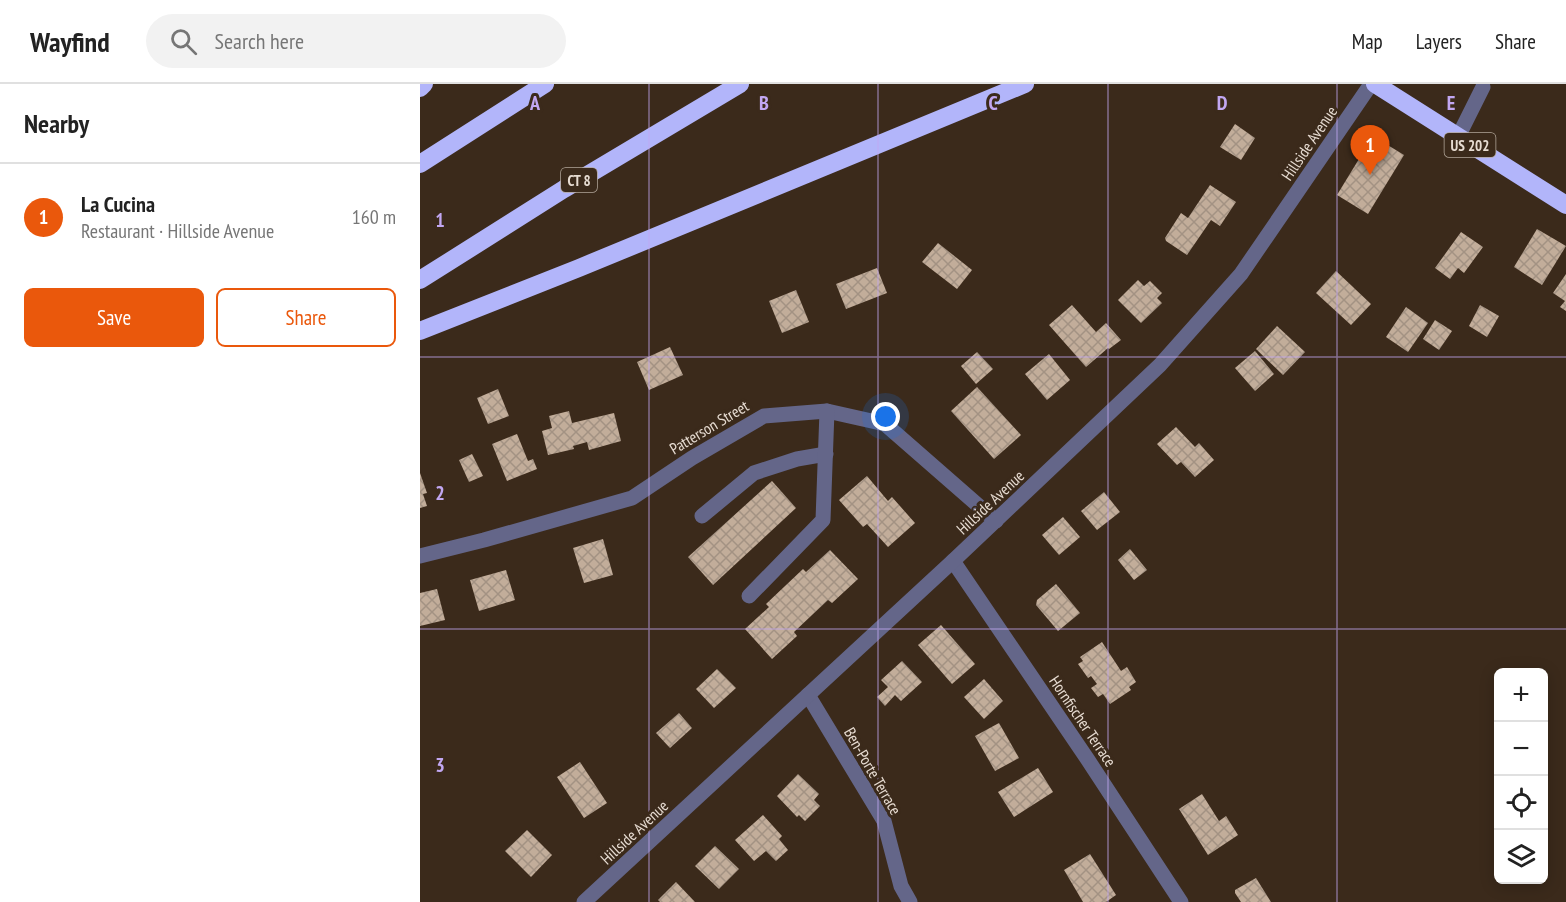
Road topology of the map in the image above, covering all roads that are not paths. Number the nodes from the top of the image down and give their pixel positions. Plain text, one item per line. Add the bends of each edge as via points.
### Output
1 (423, 84) edge
2 (545, 84) edge
3 (740, 84) edge
4 (1026, 84) edge
5 (1373, 84) edge
6 (420, 87) edge
7 (1483, 87) dead end
8 (1458, 137) junction
9 (420, 164) edge
10 (1566, 205) edge
11 (420, 280) edge
12 (420, 331) edge
13 (827, 411) junction
14 (826, 454) junction
15 (702, 516) dead end
16 (996, 521) junction
17 (420, 556) edge
18 (953, 561) junction
19 (748, 596) dead end
20 (808, 695) junction
21 (584, 902) edge
22 (910, 902) edge
23 (1181, 902) edge

1 - 6 highway
2 - 9 highway
3 - 11 highway, CT 8
4 - 12 highway
5 - 8 highway, US 202
5 - 16 street, Hillside Avenue via 1242,273 1160,365
7 - 8 street
8 - 10 highway, US 202
13 - 14 street
13 - 16 street, Patterson Street via 885,424
13 - 17 street, Patterson Street via 764,416 632,498
14 - 15 street via 754,473
14 - 19 street via 823,520
16 - 18 street, Hillside Avenue
18 - 20 street, Hillside Avenue
18 - 23 street, Hornfischer Terrace
20 - 21 street, Hillside Avenue
20 - 22 street, Ben-Porte Terrace via 884,821 901,886

